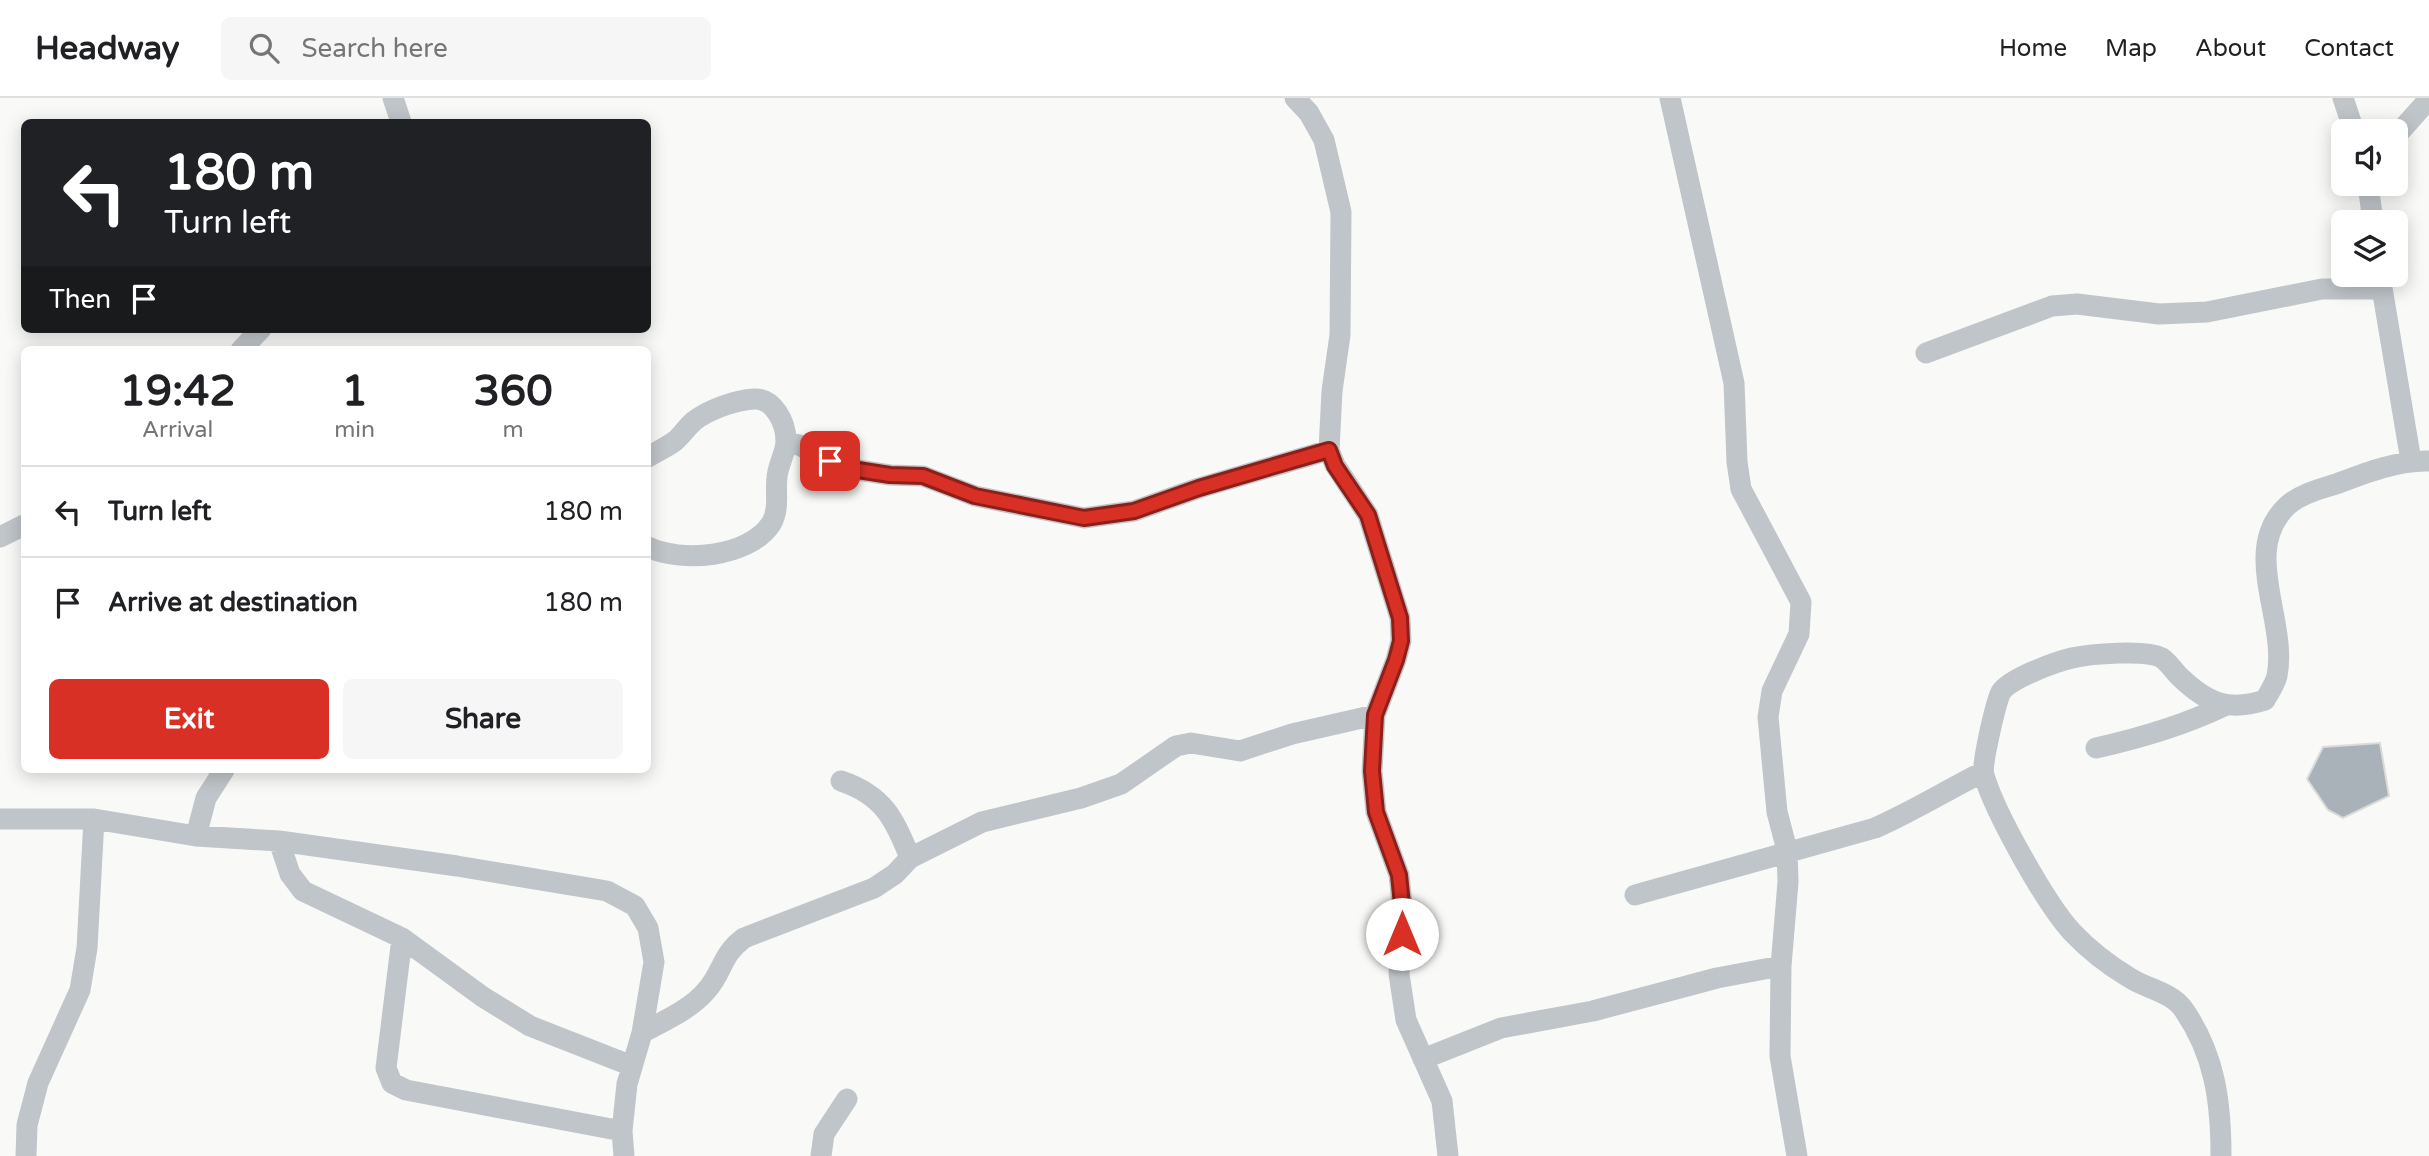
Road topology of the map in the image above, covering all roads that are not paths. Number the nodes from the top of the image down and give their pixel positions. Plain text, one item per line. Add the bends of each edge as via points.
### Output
1 (393, 98) edge
2 (1295, 98) edge
3 (1670, 98) edge
4 (2343, 98) edge
5 (2429, 99) edge
6 (400, 119) edge
7 (2350, 119) edge
8 (2408, 123) edge
9 (2339, 287) edge
10 (2382, 287) edge
11 (257, 333) edge
12 (245, 346) edge
13 (1926, 353) dead end
14 (786, 443) junction
15 (1329, 450) junction
16 (651, 455) edge
17 (2420, 461) edge
18 (21, 526) edge
19 (0, 537) edge
20 (651, 548) edge
21 (2224, 706) junction
22 (1375, 715) junction
23 (2096, 748) dead end
24 (1983, 772) junction
25 (222, 773) edge
26 (841, 781) dead end
27 (0, 819) edge
28 (93, 819) junction
29 (196, 836) junction
30 (279, 841) junction
31 (1787, 850) junction
32 (910, 858) junction
33 (1635, 895) dead end
34 (402, 938) junction
35 (1781, 966) junction
36 (642, 1033) junction
37 (1423, 1059) junction
38 (632, 1066) junction
39 (847, 1099) dead end
40 (622, 1131) junction
41 (26, 1156) edge
42 (624, 1156) edge
43 (821, 1156) edge
44 (1448, 1156) edge
45 (1797, 1156) edge
46 (2221, 1156) edge

1 - 6 street
2 - 15 street via 1324,140 1341,212 1340,335
3 - 31 street via 1734,383 1741,489 1801,602 1799,634 1772,691 1768,716 1777,812
4 - 7 street
5 - 8 street
9 - 13 street via 2207,312 2160,314 2077,304 2052,306
10 - 17 street
11 - 12 street
14 - 15 street via 845,468 923,476 975,496 1084,518 1134,511
14 - 16 street via 780,416 769,404 755,399 727,405 696,420 675,441
14 - 20 street via 779,461 778,504 771,524 750,542 691,557
15 - 22 street via 1368,515 1400,618 1401,641
17 - 21 street via 2308,493 2288,505 2270,528 2264,552 2278,658 2276,678 2265,700
18 - 19 street
21 - 23 street via 2175,727
21 - 24 street via 2197,693 2162,658 2115,654 2073,658 2019,678 2002,692
22 - 32 street via 1240,751 1191,743 1176,746 1121,784 982,822
22 - 37 street via 1372,771 1376,812 1399,875 1403,914 1399,974 1406,1020
24 - 31 street via 1875,828
24 - 46 street via 2021,851 2071,932 2130,978 2172,997 2183,1009 2215,1077
25 - 29 street via 206,798
26 - 32 street via 872,794 896,823
27 - 28 street
28 - 29 street
28 - 41 street via 87,948 80,990 38,1083 27,1125
29 - 30 street
30 - 34 street via 290,874 303,891
30 - 36 street via 607,891 626,901 635,906 648,928 654,961
31 - 33 street
31 - 35 street
32 - 36 street via 874,888 744,938 728,950 708,989 695,1003
34 - 38 street via 530,1026
34 - 40 street via 386,1068 392,1083 406,1090
35 - 37 street via 1501,1028
35 - 45 street via 1780,1056
36 - 38 street
37 - 44 street via 1442,1101
38 - 40 street
39 - 43 street via 824,1134
40 - 42 street

